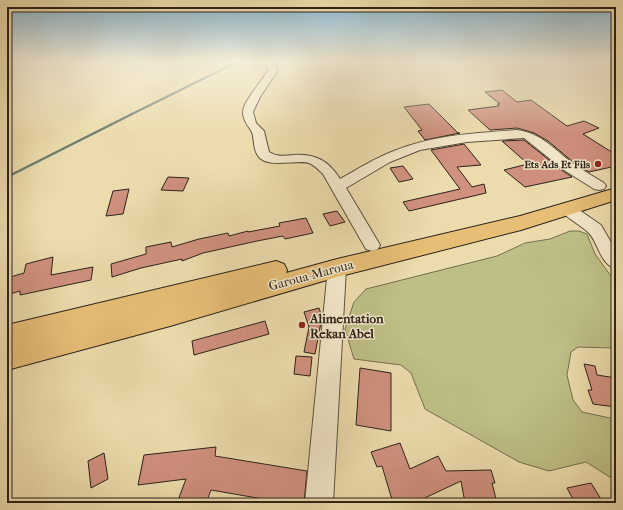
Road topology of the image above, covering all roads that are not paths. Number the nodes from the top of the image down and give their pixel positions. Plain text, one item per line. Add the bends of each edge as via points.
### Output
1 (263, 85) edge
2 (337, 187) junction
3 (610, 187) edge
4 (567, 209) junction
5 (372, 246) junction
6 (616, 262) edge
7 (338, 268) junction
8 (7, 337) edge
9 (7, 357) edge
10 (319, 503) edge

1 - 2 street via 248,112 251,124 258,131 263,154 268,158 282,160 312,159 329,172
2 - 3 street via 385,159 409,149 517,134 533,138 569,166
2 - 5 street
3 - 4 highway, Garoua-Maroua
3 - 5 highway, Garoua-Maroua
4 - 6 street via 595,229
4 - 7 highway, Garoua-Maroua
5 - 8 highway, Garoua-Maroua
7 - 9 highway, Garoua-Maroua
7 - 10 street

